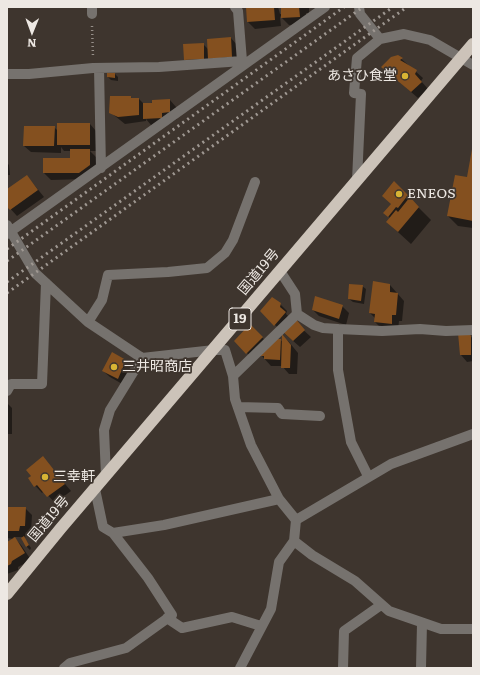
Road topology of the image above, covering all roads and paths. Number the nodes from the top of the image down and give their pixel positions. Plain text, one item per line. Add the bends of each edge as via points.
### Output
1 (235, 7) edge
2 (325, 7) edge
3 (359, 7) edge
4 (92, 11) edge
5 (380, 39) junction
6 (473, 44) edge
7 (461, 58) junction
8 (243, 63) junction
9 (473, 65) edge
10 (96, 68) junction
11 (7, 74) edge
12 (100, 168) junction
13 (357, 180) junction
14 (255, 182) dead end
15 (8, 230) edge
16 (280, 271) junction
17 (46, 283) junction
18 (297, 314) junction
19 (88, 322) junction
20 (338, 329) junction
21 (473, 330) edge
22 (214, 350) junction
23 (142, 358) junction
24 (233, 376) junction
25 (7, 391) edge
26 (238, 407) junction
27 (320, 416) dead end
28 (473, 434) edge
29 (106, 476) junction
30 (368, 476) junction
31 (95, 489) junction
32 (279, 499) junction
33 (296, 520) junction
34 (113, 533) junction
35 (294, 541) junction
36 (7, 594) edge
37 (381, 605) junction
38 (168, 618) junction
39 (422, 623) junction
40 (261, 626) junction
41 (473, 629) edge
42 (64, 668) edge
43 (240, 668) edge
44 (343, 668) edge
45 (421, 668) edge

1 - 8 street via 238,10
2 - 8 street
3 - 5 street via 360,14
4 - 10 path
5 - 7 street via 404,34 430,40
5 - 13 street via 357,58 354,93 361,94
6 - 7 highway, 国道19号 / 19
7 - 9 street
7 - 13 highway, 国道19号 / 19
8 - 10 street
8 - 12 street
10 - 11 street
10 - 12 street
12 - 15 street
13 - 16 highway, 国道19号 / 19
14 - 19 street via 233,240 225,253 207,268 108,275 102,300
15 - 17 street via 30,266
16 - 18 street via 295,294
16 - 22 highway, 国道19号 / 19
17 - 19 street
17 - 25 street via 42,384 11,384
18 - 20 street via 318,326
18 - 24 street
19 - 23 street
20 - 21 street
20 - 30 street via 338,370 351,442
22 - 23 street
22 - 24 street via 225,350
22 - 29 highway, 国道19号 / 19
23 - 29 street via 110,410 104,430
24 - 26 street
26 - 27 street via 278,408 282,414
26 - 32 street via 251,444
28 - 30 street via 391,464
29 - 31 highway, 国道19号 / 19
30 - 33 street
31 - 34 street via 103,527
31 - 36 highway, 国道19号 / 19
32 - 33 street
32 - 34 street via 164,525
33 - 35 street
34 - 38 street via 148,578 172,615
35 - 37 street via 354,581
35 - 40 street via 279,562 270,609
37 - 39 street via 389,611
37 - 44 street via 344,631
38 - 40 street via 182,628 232,617
38 - 42 street via 126,648 70,663
39 - 41 street via 441,629
39 - 45 street
40 - 43 street

